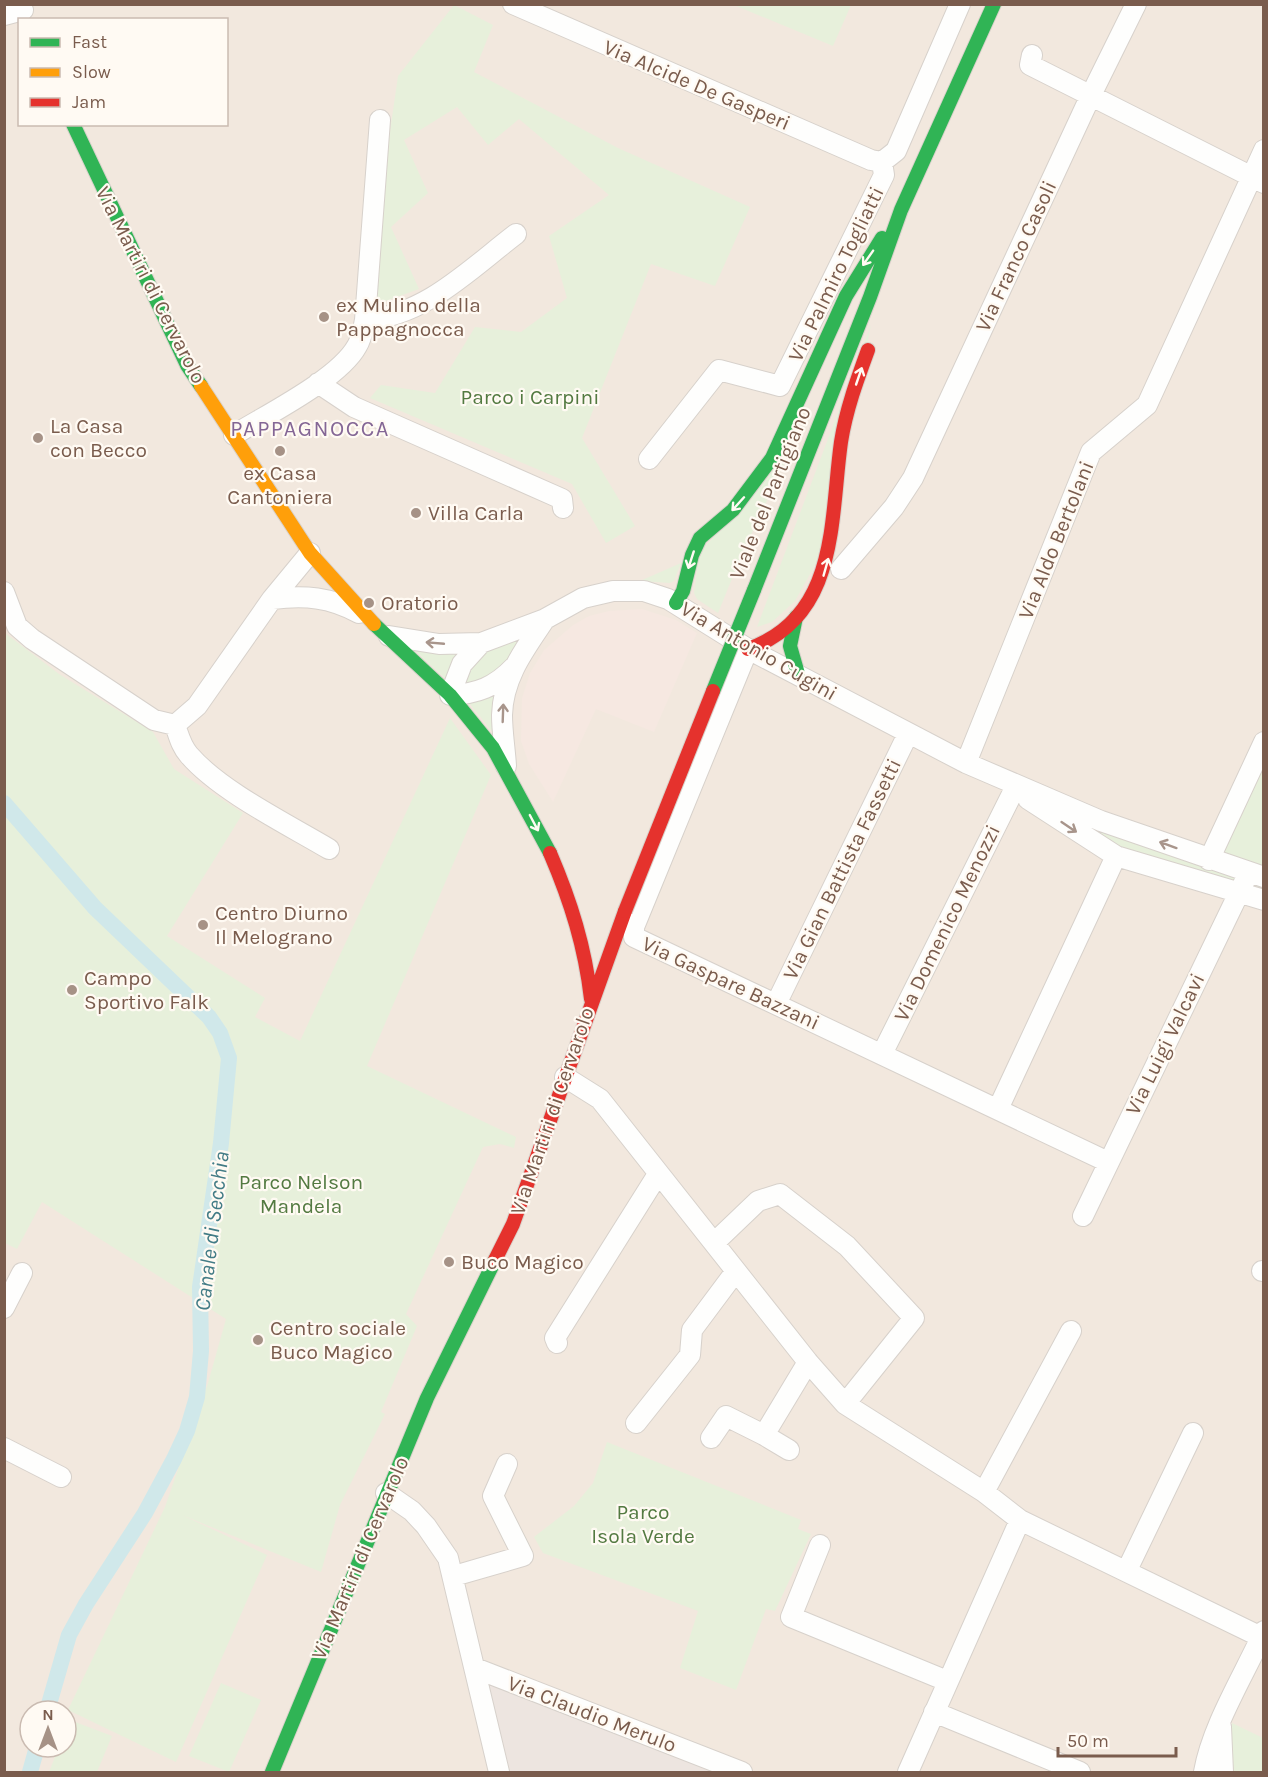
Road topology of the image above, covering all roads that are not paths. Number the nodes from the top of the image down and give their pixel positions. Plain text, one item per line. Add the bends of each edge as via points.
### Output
1 (513, 4) edge
2 (960, 4) edge
3 (994, 4) edge
4 (1136, 4) edge
5 (1032, 55) dead end
6 (1091, 95) junction
7 (380, 120) dead end
8 (74, 126) edge
9 (1263, 150) edge
10 (882, 162) junction
11 (1258, 179) edge
12 (912, 186) junction
13 (901, 210) junction
14 (516, 234) dead end
15 (889, 286) dead end
16 (365, 320) junction
17 (871, 342) dead end
18 (318, 383) junction
19 (234, 435) junction
20 (649, 459) dead end
21 (563, 508) dead end
22 (310, 553) junction
23 (841, 569) dead end
24 (4, 592) edge
25 (272, 599) junction
26 (676, 603) junction
27 (796, 617) junction
28 (368, 618) junction
29 (545, 619) junction
30 (389, 636) junction
31 (481, 643) junction
32 (748, 649) junction
33 (514, 667) junction
34 (798, 675) junction
35 (450, 695) junction
36 (175, 725) junction
37 (908, 735) junction
38 (1263, 742) edge
39 (966, 763) junction
40 (507, 771) junction
41 (1013, 792) junction
42 (329, 849) dead end
43 (1116, 856) junction
44 (1209, 860) junction
45 (1256, 874) edge
46 (1238, 893) junction
47 (1263, 900) edge
48 (591, 999) junction
49 (776, 1004) junction
50 (882, 1054) junction
51 (565, 1077) junction
52 (998, 1109) junction
53 (1108, 1162) junction
54 (658, 1174) junction
55 (1083, 1216) dead end
56 (714, 1243) junction
57 (736, 1271) junction
58 (22, 1273) dead end
59 (4, 1308) edge
60 (1071, 1331) dead end
61 (557, 1343) dead end
62 (808, 1362) junction
63 (845, 1404) junction
64 (636, 1423) dead end
65 (1192, 1433) dead end
66 (764, 1435) junction
67 (711, 1438) dead end
68 (4, 1448) edge
69 (789, 1450) dead end
70 (507, 1464) dead end
71 (61, 1477) dead end
72 (984, 1492) junction
73 (386, 1493) junction
74 (1020, 1520) junction
75 (820, 1545) dead end
76 (1127, 1570) junction
77 (454, 1576) junction
78 (1260, 1645) edge
79 (475, 1668) junction
80 (947, 1681) junction
81 (934, 1712) junction
82 (1221, 1724) junction
83 (272, 1773) edge
84 (499, 1773) edge
85 (742, 1773) edge
86 (908, 1773) edge
87 (1080, 1773) edge
88 (1204, 1773) edge
89 (1223, 1773) edge

1 - 10 street, Via Alcide De Gasperi
2 - 10 street, Via Palmiro Togliatti via 896,151
3 - 12 main road, Viale del Partigiano
4 - 6 street, Via Franco Casoli
5 - 6 street via 1030,65
6 - 11 street
6 - 23 street, Via Franco Casoli via 913,478 885,505
7 - 16 street
8 - 19 main road, Via Martiri di Cervarolo via 187,365
9 - 11 street, Via Aldo Bertolani
10 - 20 street, Via Palmiro Togliatti via 884,175 780,387 719,370
11 - 39 street, Via Aldo Bertolani via 1147,405 1092,452
12 - 13 main road, Viale del Partigiano
12 - 15 main road
13 -> 26 main road via 850,287 772,458 751,489 696,546
13 - 48 main road, Viale del Partigiano, bridge
14 - 16 street via 420,306
16 - 18 street via 362,336 350,356
27 -> 17 main road via 825,573 833,541 844,424
18 - 19 street
18 - 21 street via 354,406 562,498
19 - 22 main road, Via Martiri di Cervarolo
22 - 25 street
22 - 28 main road, Via Martiri di Cervarolo
24 - 36 street via 17,626 32,639 154,720
25 - 28 street via 319,598 341,603
25 - 36 street via 197,706
26 - 29 street, Via Antonio Cugini via 645,591 613,591 583,598
26 - 32 street, Via Antonio Cugini
27 - 32 main road via 773,640
27 - 34 main road via 789,642
28 - 30 main road, Via Martiri di Cervarolo
29 - 31 street, Via Antonio Cugini
29 - 33 street, Via Antonio Cugini
31 -> 30 street, Via Antonio Cugini via 439,644
30 - 35 main road, Via Martiri di Cervarolo
31 - 35 street, Via Antonio Cugini via 462,664
32 - 34 street, Via Antonio Cugini
32 - 49 street, Via Gaspare Bazzani via 634,927 634,937
33 - 35 street, Via Antonio Cugini via 487,689
40 -> 33 street, Via Antonio Cugini via 502,714
34 - 37 street, Via Antonio Cugini
35 - 40 main road, Via Martiri di Cervarolo via 476,724
36 - 42 street via 194,760 236,793
37 - 39 street, Via Antonio Cugini
37 - 49 street, Via Gian Battista Fassetti
38 - 44 street
39 - 41 street, Via Antonio Cugini
44 -> 39 street, Via Antonio Cugini via 1101,821
40 -> 48 main road, Via Martiri di Cervarolo via 550,852 572,905 586,956
41 -> 43 street, Via Antonio Cugini
41 - 50 street, Via Domenico Menozzi
43 - 46 street, Via Antonio Cugini
43 - 52 street
44 - 45 street, Via Antonio Cugini
45 - 46 street, Via Luigi Valcavi
46 - 47 street, Via Antonio Cugini
46 - 53 street, Via Luigi Valcavi
48 - 51 main road, Via Martiri di Cervarolo
49 - 50 street, Via Gaspare Bazzani
50 - 52 street, Via Gaspare Bazzani
51 - 54 street via 600,1099
51 - 73 main road, Via Martiri di Cervarolo via 513,1224
52 - 53 street, Via Gaspare Bazzani
53 - 55 street, Via Luigi Valcavi
54 - 56 street
54 - 61 street via 555,1338
56 - 57 street
56 - 63 street via 758,1201 780,1194 847,1246 914,1318
57 - 62 street
57 - 64 street via 692,1330 690,1355
58 - 59 street
60 - 72 street
62 - 63 street
62 - 66 street
63 - 72 street
65 - 76 street
66 - 67 street via 726,1416
66 - 69 street
68 - 71 street
70 - 77 street via 493,1496 524,1556
72 - 74 street
73 - 77 street via 412,1511 439,1540
73 - 83 main road, Via Martiri di Cervarolo
74 - 76 street
74 - 80 street
75 - 80 street via 791,1617
76 - 78 street
77 - 79 street
78 - 82 street
79 - 84 street
79 - 85 street, Via Claudio Merulo
80 - 81 street
81 - 86 street
81 - 87 street
82 - 88 street
82 - 89 street

